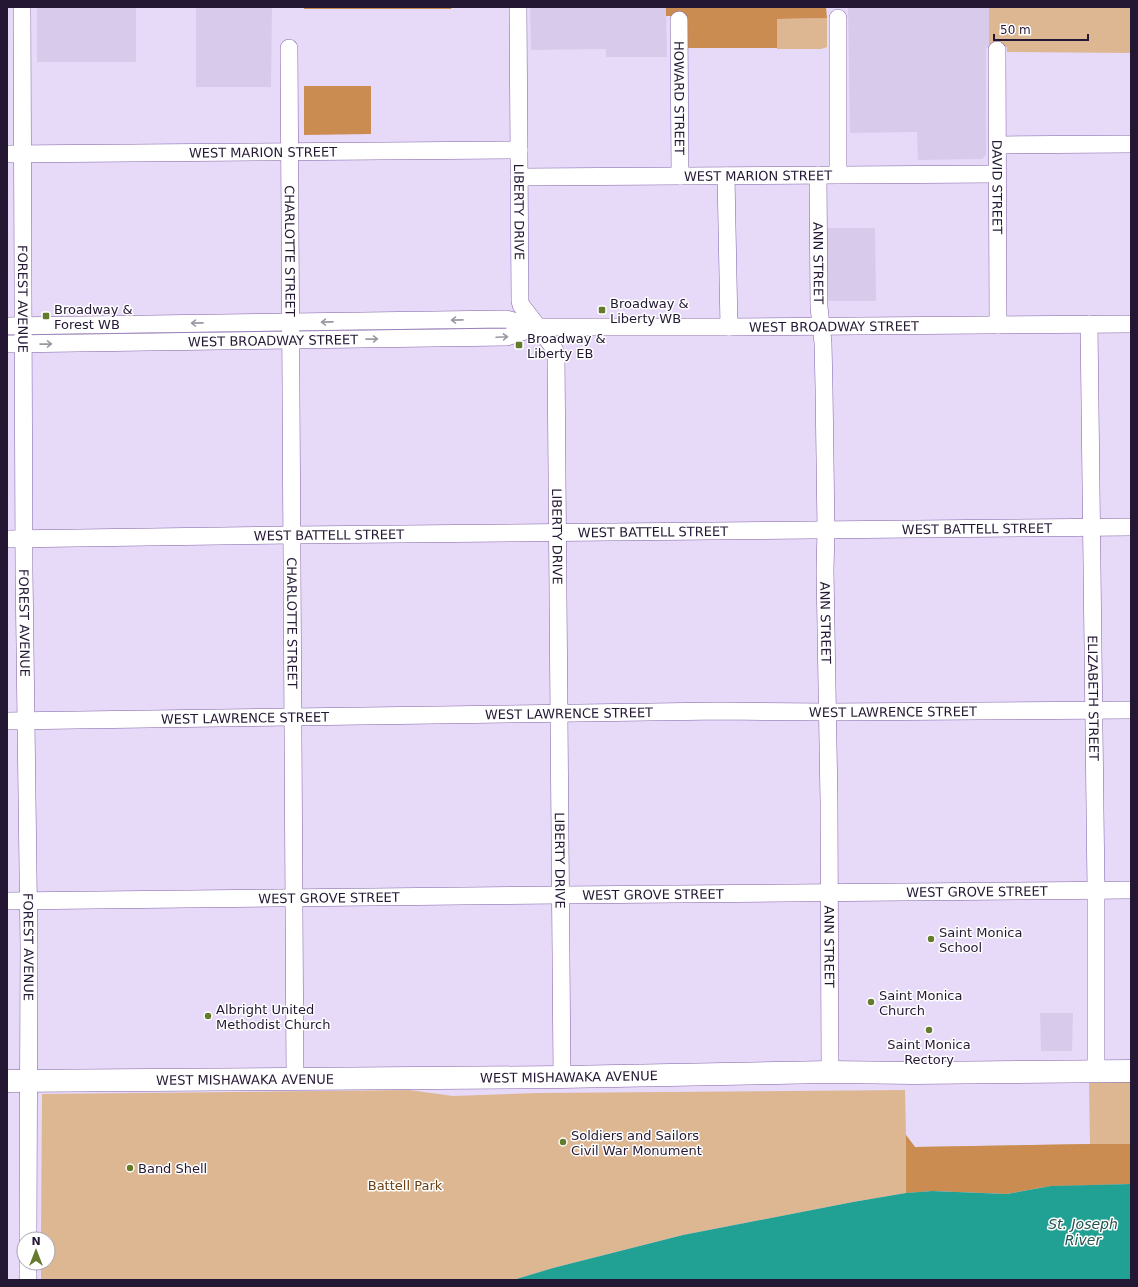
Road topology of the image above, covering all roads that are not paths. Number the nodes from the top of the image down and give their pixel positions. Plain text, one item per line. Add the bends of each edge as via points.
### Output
1 (22, 7) edge
2 (518, 7) edge
3 (838, 18) dead end
4 (679, 20) dead end
5 (289, 48) dead end
6 (997, 50) dead end
7 (1131, 144) edge
8 (998, 145) junction
9 (519, 150) junction
10 (290, 152) junction
11 (15, 154) edge
12 (838, 174) junction
13 (997, 174) junction
14 (818, 175) junction
15 (680, 176) junction
16 (726, 176) junction
17 (519, 177) junction
18 (290, 322) junction
19 (1089, 324) junction
20 (1131, 324) edge
21 (998, 325) junction
22 (15, 326) edge
23 (822, 326) junction
24 (537, 327) junction
25 (729, 327) junction
26 (290, 340) junction
27 (15, 344) edge
28 (1091, 527) junction
29 (1131, 527) edge
30 (826, 530) junction
31 (558, 533) junction
32 (291, 535) junction
33 (7, 539) edge
34 (25, 539) junction
35 (1093, 710) junction
36 (1131, 710) edge
37 (827, 712) junction
38 (559, 714) junction
39 (293, 716) junction
40 (26, 720) junction
41 (7, 721) edge
42 (1096, 890) junction
43 (1131, 890) edge
44 (829, 893) junction
45 (561, 895) junction
46 (294, 897) junction
47 (7, 901) edge
48 (28, 901) junction
49 (1131, 1071) edge
50 (830, 1072) junction
51 (1096, 1072) junction
52 (562, 1077) junction
53 (295, 1079) junction
54 (7, 1081) edge
55 (29, 1081) junction
56 (28, 1231) edge

1 - 11 street, FOREST AVENUE
2 - 9 street, LIBERTY DRIVE
3 - 12 street
4 - 15 street, HOWARD STREET
5 - 10 street, CHARLOTTE STREET
6 - 8 street, DAVID STREET
7 - 8 street
8 - 13 street, DAVID STREET
9 - 10 street, WEST MARION STREET
9 - 17 street, LIBERTY DRIVE
10 - 11 street, WEST MARION STREET
10 - 18 street, CHARLOTTE STREET
11 - 22 street, FOREST AVENUE
12 - 13 street, WEST MARION STREET
12 - 14 street, WEST MARION STREET
13 - 21 street, DAVID STREET
14 - 16 street, WEST MARION STREET
14 - 23 street, ANN STREET via 819,307
15 - 16 street, WEST MARION STREET
15 - 17 street, WEST MARION STREET
16 - 25 street
17 - 24 street, LIBERTY DRIVE via 520,301
18 -> 22 street, WEST BROADWAY STREET
24 -> 18 street, WEST BROADWAY STREET via 506,319
18 - 26 street, CHARLOTTE STREET
19 - 20 street, WEST BROADWAY STREET
19 - 21 street, WEST BROADWAY STREET
19 - 28 street, ELIZABETH STREET
21 - 23 street, WEST BROADWAY STREET
22 - 27 street, FOREST AVENUE
23 - 25 street, WEST BROADWAY STREET
23 - 30 street, ANN STREET
24 - 25 street, WEST BROADWAY STREET
26 -> 24 street, WEST BROADWAY STREET via 507,337
24 - 31 street, LIBERTY DRIVE via 556,354
27 -> 26 street, WEST BROADWAY STREET
26 - 32 street, CHARLOTTE STREET
27 - 34 street, FOREST AVENUE
28 - 29 street, WEST BATTELL STREET
28 - 30 street, WEST BATTELL STREET
28 - 35 street, ELIZABETH STREET
30 - 31 street, WEST BATTELL STREET
30 - 37 street, ANN STREET
31 - 32 street, WEST BATTELL STREET
31 - 38 street, LIBERTY DRIVE
32 - 34 street, WEST BATTELL STREET
32 - 39 street, CHARLOTTE STREET
33 - 34 street, WEST BATTELL STREET
34 - 40 street, FOREST AVENUE
35 - 36 street, WEST LAWRENCE STREET
35 - 37 street, WEST LAWRENCE STREET
35 - 42 street, ELIZABETH STREET
37 - 38 street, WEST LAWRENCE STREET
37 - 44 street, ANN STREET
38 - 39 street, WEST LAWRENCE STREET
38 - 45 street, LIBERTY DRIVE
39 - 40 street, WEST LAWRENCE STREET
39 - 46 street, CHARLOTTE STREET
40 - 41 street, WEST LAWRENCE STREET
40 - 48 street, FOREST AVENUE
42 - 43 street, WEST GROVE STREET
42 - 44 street, WEST GROVE STREET
42 - 51 street, ELIZABETH STREET
44 - 45 street, WEST GROVE STREET
44 - 50 street, ANN STREET
45 - 46 street, WEST GROVE STREET
45 - 52 street, LIBERTY DRIVE
46 - 48 street, WEST GROVE STREET
46 - 53 street, CHARLOTTE STREET
47 - 48 street, WEST GROVE STREET
48 - 55 street, FOREST AVENUE
49 - 51 main road, WEST MISHAWAKA AVENUE
50 - 51 main road, WEST MISHAWAKA AVENUE
50 - 52 main road, WEST MISHAWAKA AVENUE
52 - 53 main road, WEST MISHAWAKA AVENUE
53 - 55 main road, WEST MISHAWAKA AVENUE
54 - 55 main road, WEST MISHAWAKA AVENUE
55 - 56 street, FOREST AVENUE

